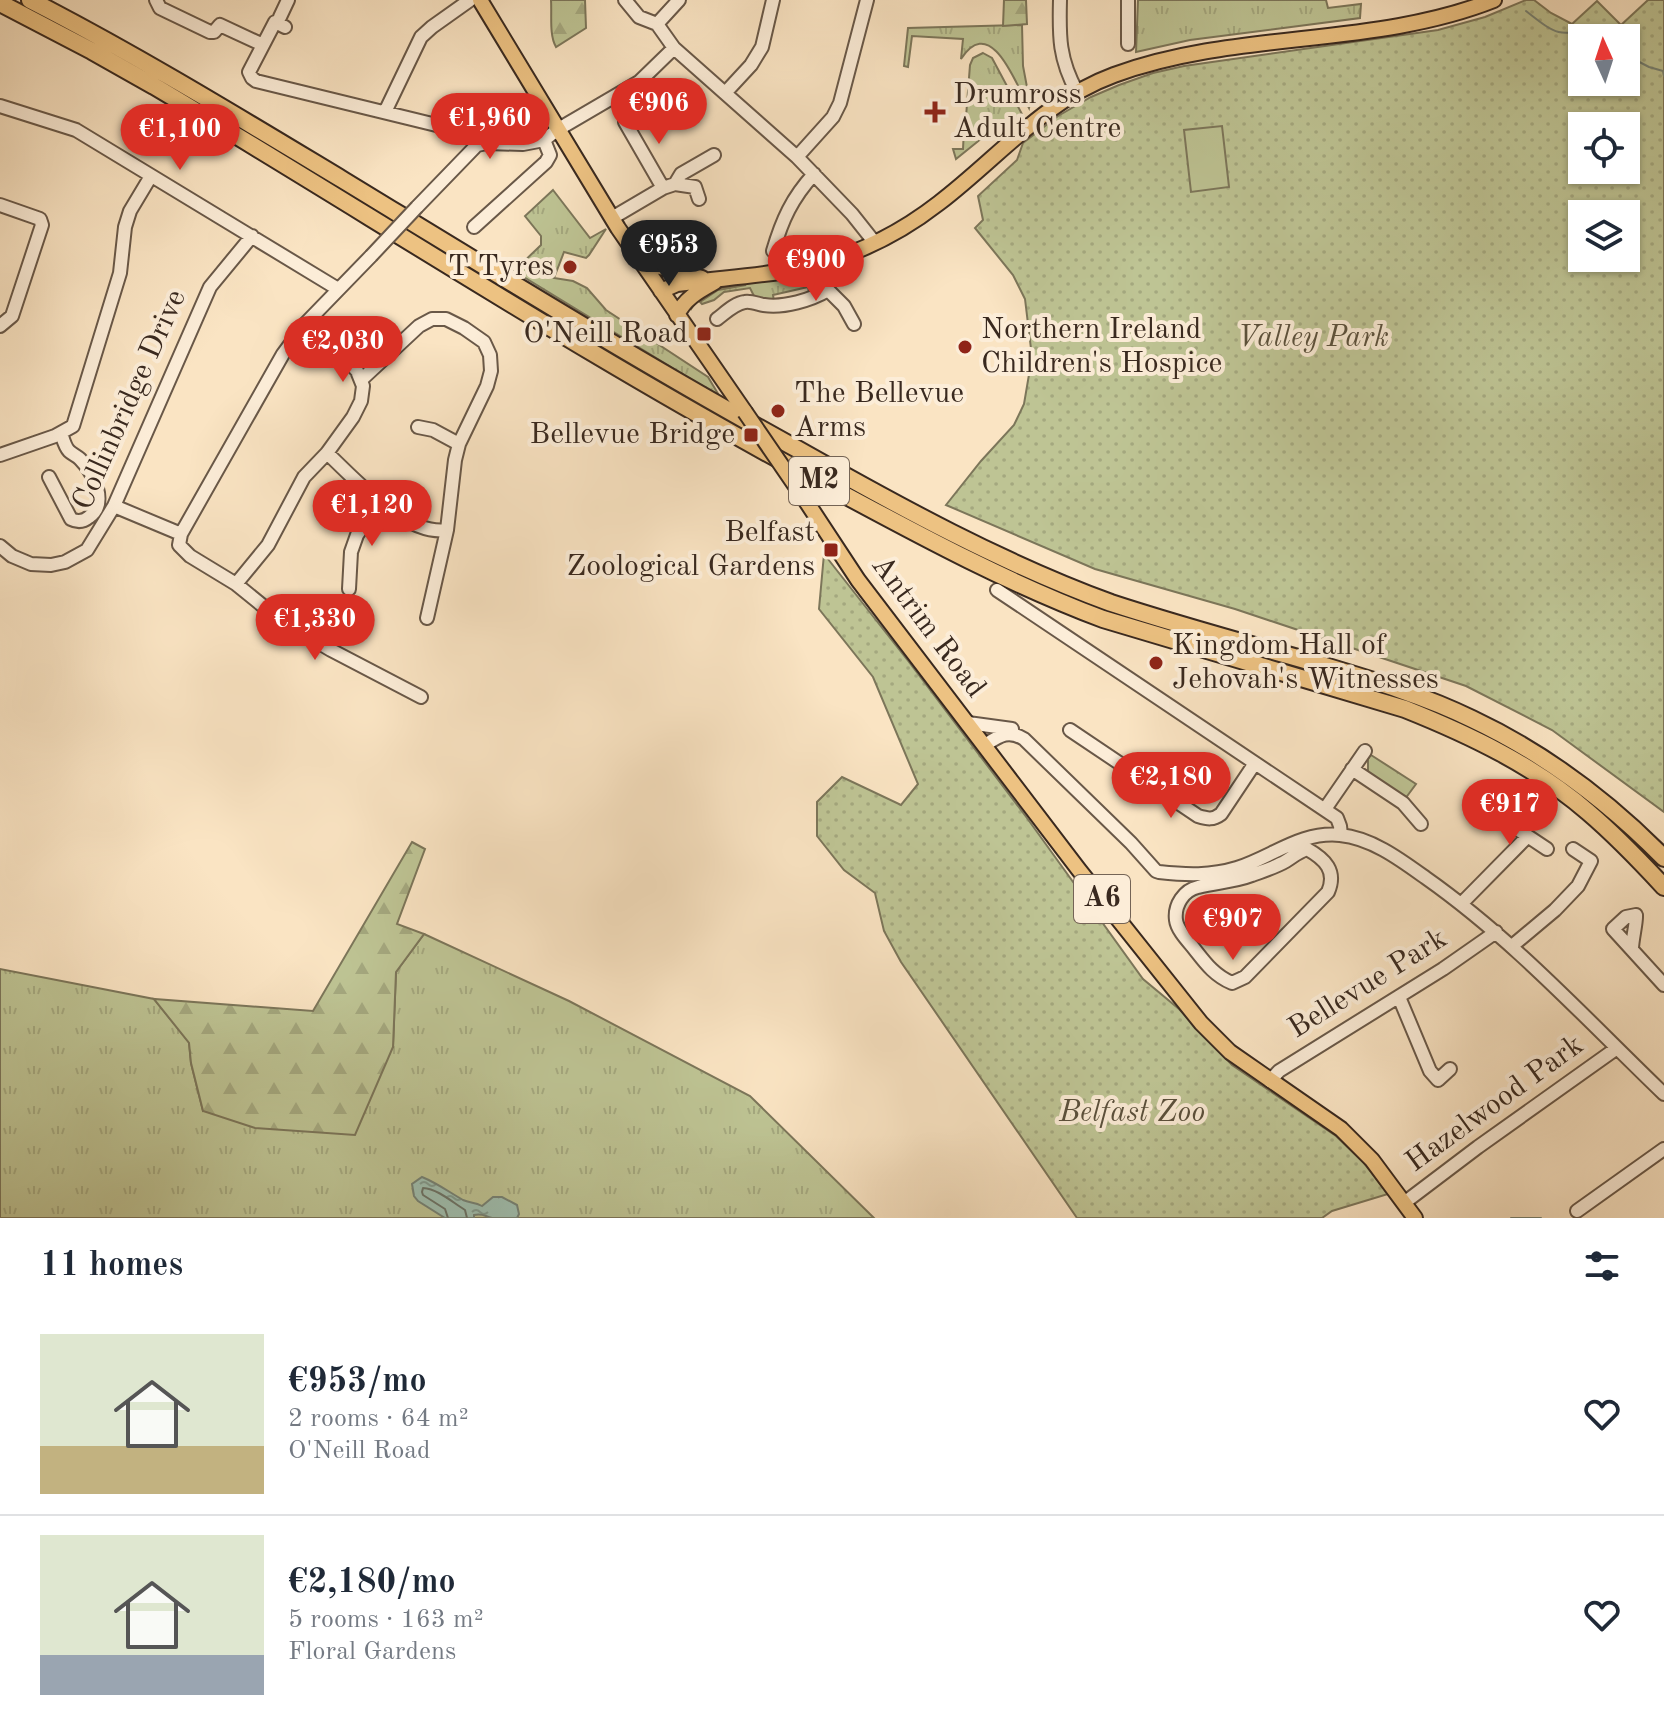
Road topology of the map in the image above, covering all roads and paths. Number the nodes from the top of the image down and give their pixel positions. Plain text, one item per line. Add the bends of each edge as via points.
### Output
1 (30, 0) edge
2 (156, 0) edge
3 (288, 0) edge
4 (470, 0) edge
5 (480, 0) edge
6 (625, 0) edge
7 (679, 0) edge
8 (773, 0) edge
9 (867, 0) edge
10 (1060, 0) edge
11 (1128, 0) edge
12 (1494, 0) edge
13 (0, 3) edge
14 (657, 24) junction
15 (1128, 44) dead end
16 (263, 45) junction
17 (674, 48) junction
18 (1069, 77) junction
19 (726, 92) junction
20 (1077, 92) junction
21 (1058, 104) junction
22 (0, 106) edge
23 (385, 112) junction
24 (625, 122) dead end
25 (557, 130) junction
26 (544, 140) junction
27 (477, 145) junction
28 (572, 155) junction
29 (714, 155) dead end
30 (550, 157) junction
31 (797, 157) junction
32 (814, 174) junction
33 (151, 176) junction
34 (669, 186) junction
35 (699, 199) dead end
36 (0, 205) edge
37 (612, 218) junction
38 (474, 227) dead end
39 (252, 236) junction
40 (875, 243) junction
41 (773, 251) dead end
42 (641, 262) junction
43 (820, 263) junction
44 (715, 279) junction
45 (338, 289) junction
46 (828, 290) junction
47 (661, 291) junction
48 (677, 315) junction
49 (717, 319) dead end
50 (306, 323) junction
51 (854, 324) dead end
52 (0, 326) edge
53 (361, 380) junction
54 (418, 427) dead end
55 (61, 433) junction
56 (459, 444) junction
57 (327, 453) junction
58 (0, 455) edge
59 (49, 477) dead end
60 (379, 503) junction
61 (114, 506) junction
62 (447, 530) junction
63 (181, 534) junction
64 (0, 546) edge
65 (236, 584) junction
66 (349, 589) dead end
67 (997, 590) dead end
68 (427, 618) dead end
69 (421, 697) dead end
70 (968, 723) junction
71 (1070, 730) dead end
72 (1016, 734) junction
73 (985, 745) junction
74 (1365, 751) dead end
75 (1255, 763) junction
76 (1352, 769) junction
77 (1476, 800) dead end
78 (1325, 809) junction
79 (1421, 824) dead end
80 (1341, 835) junction
81 (1527, 837) junction
82 (1547, 849) dead end
83 (1573, 849) dead end
84 (1664, 858) edge
85 (1270, 860) junction
86 (1664, 887) edge
87 (1462, 903) junction
88 (1496, 932) junction
89 (1512, 946) junction
90 (1632, 949) dead end
91 (1664, 985) edge
92 (1399, 997) junction
93 (1617, 1048) junction
94 (1450, 1069) dead end
95 (1270, 1081) junction
96 (1664, 1094) edge
97 (1664, 1149) edge
98 (1404, 1203) junction
99 (1577, 1211) dead end
100 (1415, 1218) edge

1 - 84 highway, M2 via 196,92 648,366 947,531 1111,603 1375,682 1470,718 1559,769
2 - 16 street via 160,8 210,32 220,25
3 - 16 street via 283,22 275,22
4 - 23 street via 421,37
5 - 25 main road, Antrim Road / A6
6 - 14 street via 639,17
7 - 14 street
8 - 19 street via 762,47
9 - 31 street via 840,103
10 - 18 street via 1059,44
11 - 15 street
12 - 20 main road via 1402,25 1156,62
13 - 86 highway, M2 via 154,86 690,411 951,552 1103,619 1405,709 1489,746 1587,812
14 - 17 street
16 - 23 street via 249,72 256,81
17 - 19 street
17 - 25 street via 639,82
18 - 20 street
18 - 21 street
19 - 31 street
20 - 21 main road
21 - 40 main road via 939,204
22 - 33 street via 76,130
23 - 27 street via 465,132
24 - 34 street
25 - 26 street
25 - 28 main road, Antrim Road / A6
26 - 27 street
26 - 30 street
27 - 45 street, bridge
28 - 30 street
28 - 37 main road, Antrim Road / A6
29 - 34 street
30 - 38 street
31 - 32 street
32 - 40 street
32 - 41 street via 789,205
33 - 39 street
33 - 55 street via 125,227 120,273 73,426
34 - 35 street via 695,187
34 - 37 street
36 - 52 street via 40,219 42,225 12,316
37 - 42 main road, Antrim Road / A6
39 - 45 street
39 - 61 street, Collinbridge Drive via 210,287
40 - 43 main road
42 - 44 main road
42 - 47 main road, Antrim Road / A6
43 - 44 main road
43 - 46 street
44 - 47 main road
44 - 48 main road via 689,297
45 - 50 street
46 - 49 street via 779,305 740,302
46 - 51 street
47 - 48 main road, Antrim Road / A6
48 - 70 main road, Antrim Road / A6, bridge via 858,580
50 - 53 street via 339,351
50 - 63 street
53 - 56 street via 432,319 464,328 484,342 491,371
53 - 57 street via 361,401
54 - 56 street
55 - 58 street
55 - 59 street via 95,483 97,509 88,519 71,519
56 - 62 street
57 - 60 street
57 - 65 street via 304,477 268,545
60 - 62 street via 436,531
60 - 66 street via 351,552
61 - 63 street
61 - 64 street, Collinbridge Drive via 87,550 65,562 31,564
62 - 68 street
63 - 65 street via 179,545 190,556
65 - 69 street via 305,635
67 - 75 street via 1072,632
70 - 72 street
70 - 73 main road, Antrim Road / A6
71 - 75 street via 1208,819 1221,814
72 - 73 street via 1002,734
72 - 85 street via 1156,871 1218,873
73 - 95 main road, Antrim Road / A6 via 1201,1023
74 - 76 street
75 - 78 street
76 - 78 street
76 - 79 street via 1403,803
77 - 81 street via 1484,818 1493,813
78 - 80 street via 1337,818
80 - 85 street via 1294,842
80 - 87 street via 1380,848
81 - 82 street
81 - 87 street
83 - 89 street via 1591,861 1578,886
85 - 85 street via 1286,861 1307,849 1320,856 1332,881 1328,892 1245,977 1232,983 1210,968 1184,936 1176,920 1178,904 1198,886 1236,880
87 - 88 street
88 - 89 street
88 - 92 street, Bellevue Park
89 - 93 street
90 - 91 street
92 - 94 street via 1430,1071 1438,1080
92 - 95 street, Bellevue Park
93 - 96 street
93 - 98 street, Hazelwood Park
95 - 98 main road, Antrim Road / A6 via 1341,1129
97 - 99 street
98 - 100 main road, Antrim Road / A6

